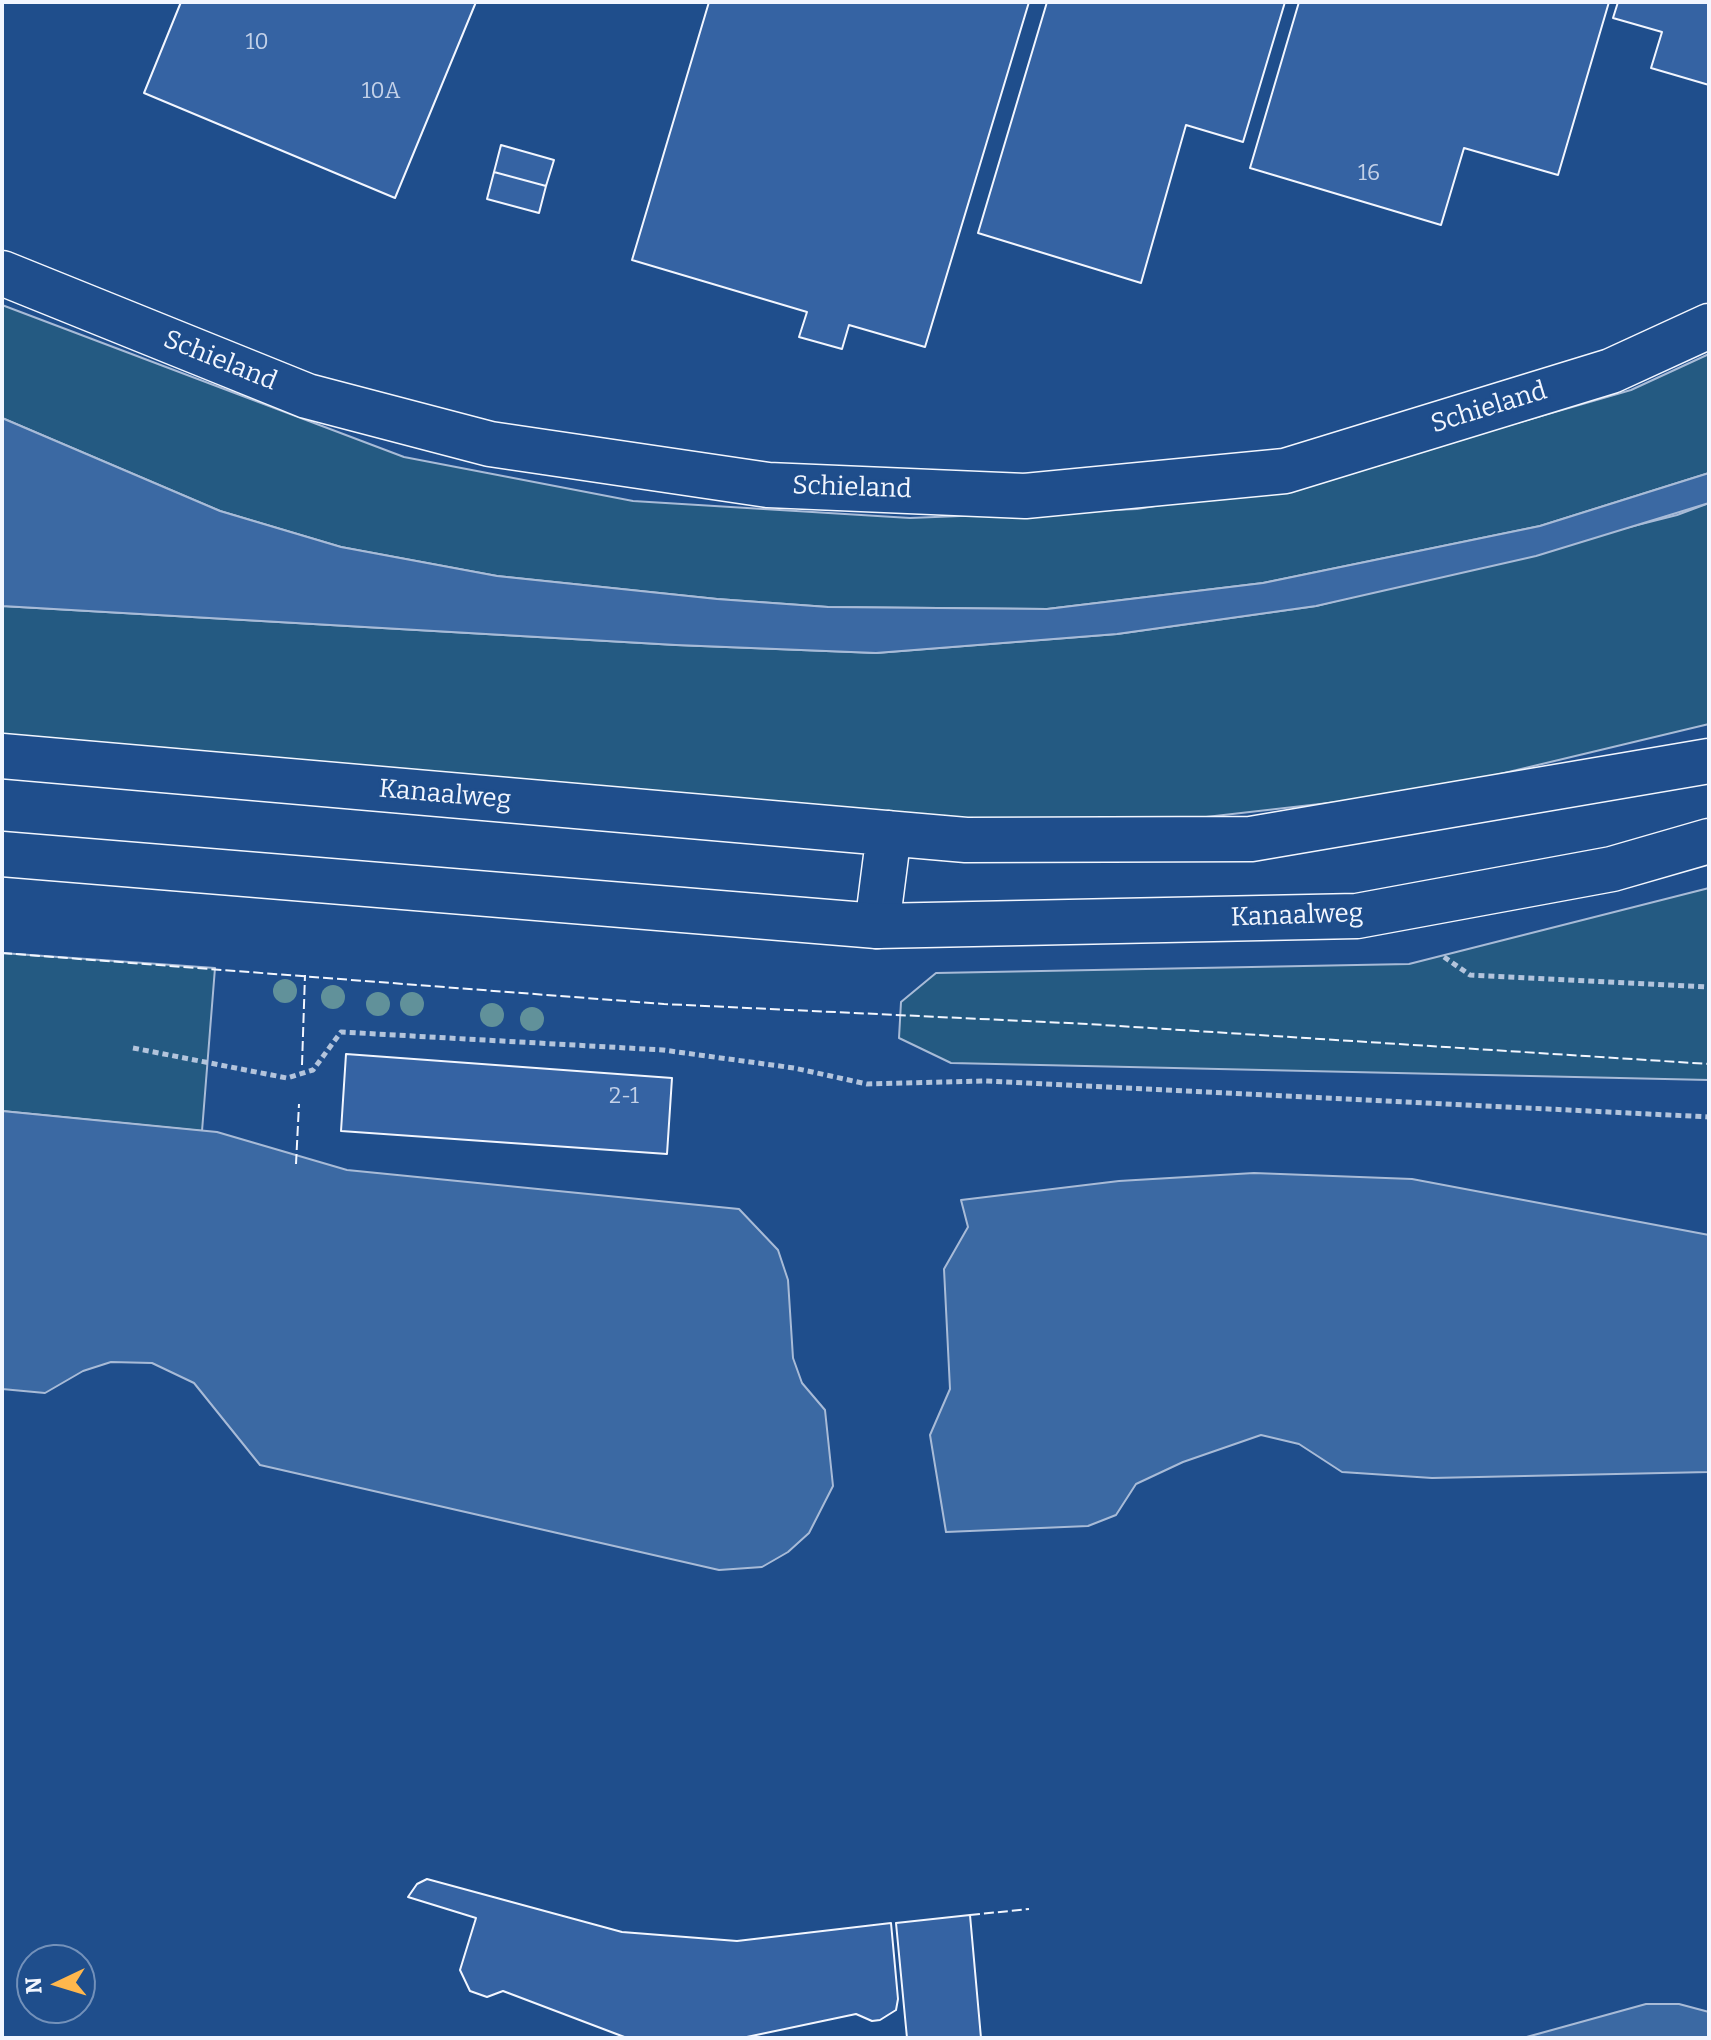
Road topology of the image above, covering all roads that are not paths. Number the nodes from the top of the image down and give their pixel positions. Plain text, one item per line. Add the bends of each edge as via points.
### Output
1 (2, 273) edge
2 (1709, 326) edge
3 (2, 756) edge
4 (1709, 761) edge
5 (889, 833) junction
6 (1709, 841) edge
7 (2, 854) edge
8 (877, 926) junction

1 - 2 street, Schieland via 307,396 490,444 768,485 1025,496 1285,471 1611,371
3 - 5 street, Kanaalweg
4 - 5 street, Kanaalweg via 1251,839 966,840
5 - 8 street
6 - 8 street, Kanaalweg via 1612,869 1357,916
7 - 8 street, Kanaalweg

